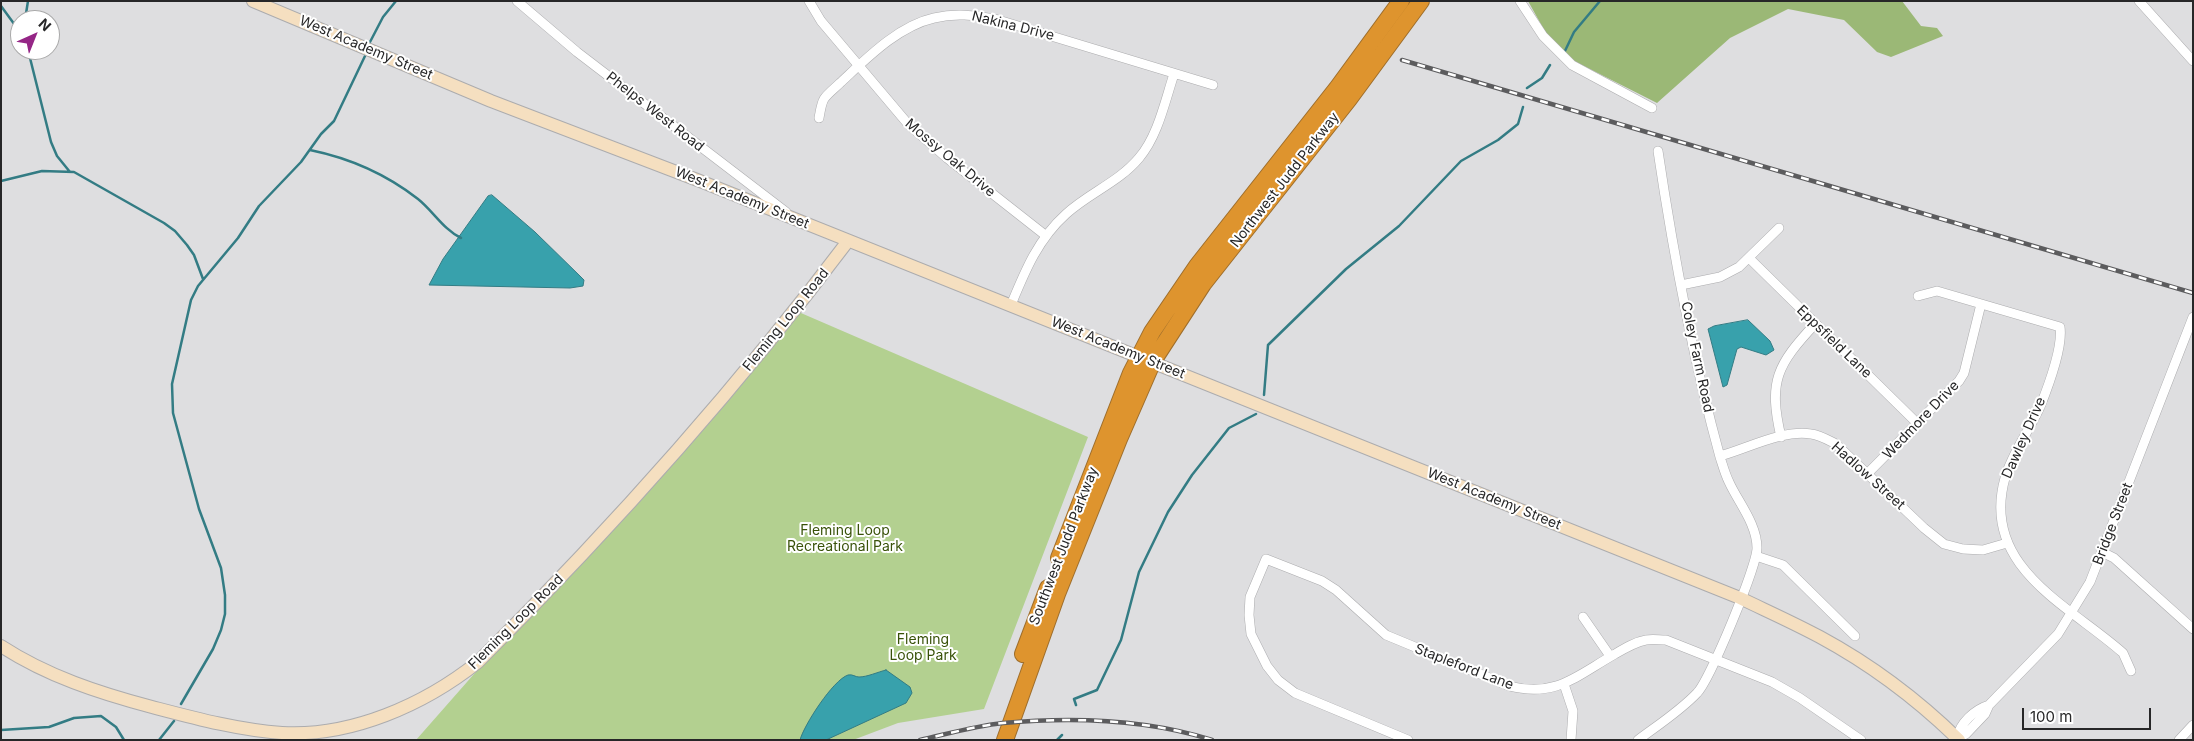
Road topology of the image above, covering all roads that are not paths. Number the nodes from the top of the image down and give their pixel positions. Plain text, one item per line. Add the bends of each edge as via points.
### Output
1 (253, 1) edge
2 (517, 1) edge
3 (809, 1) edge
4 (1400, 1) edge
5 (1421, 1) edge
6 (1520, 1) edge
7 (2139, 1) edge
8 (2193, 61) edge
9 (858, 67) junction
10 (1174, 74) junction
11 (1213, 85) dead end
12 (1652, 108) dead end
13 (819, 118) dead end
14 (1658, 151) dead end
15 (796, 219) junction
16 (1779, 228) dead end
17 (1046, 235) junction
18 (848, 241) junction
19 (1750, 259) junction
20 (1681, 285) junction
21 (1918, 296) dead end
22 (1981, 304) junction
23 (1011, 305) junction
24 (2193, 317) edge
25 (1815, 324) junction
26 (2191, 328) edge
27 (1146, 359) junction
28 (1918, 424) junction
29 (1781, 437) junction
30 (1720, 456) junction
31 (1868, 473) junction
32 (2007, 543) junction
33 (2102, 552) junction
34 (1756, 556) junction
35 (1740, 598) junction
36 (2072, 612) junction
37 (1583, 617) dead end
38 (2193, 629) edge
39 (1855, 636) dead end
40 (3, 650) edge
41 (1610, 656) junction
42 (1716, 659) junction
43 (2131, 671) dead end
44 (1564, 684) junction
45 (2193, 725) edge
46 (1850, 732) junction
47 (315, 736) edge
48 (1956, 739) edge
49 (996, 740) edge
50 (1005, 740) edge
51 (1408, 740) edge
52 (1571, 740) edge
53 (1638, 740) edge
54 (1844, 740) edge
55 (1861, 740) edge
56 (2179, 740) edge

1 - 15 main road, West Academy Street via 491,100
2 - 15 street, Phelps West Road via 577,52
3 - 9 street, Mossy Oak Drive
4 - 27 highway, Northwest Judd Parkway via 1338,87 1197,266 1152,332
5 - 27 highway, Northwest Judd Parkway via 1349,99
6 - 12 street via 1543,36 1572,65
7 - 8 street
9 - 10 street, Nakina Drive via 912,26 932,18 968,14 1029,29
9 - 13 street, Nakina Drive via 824,100
9 - 17 street, Mossy Oak Drive via 908,124
10 - 11 street, Nakina Drive
10 - 17 street via 1150,143 1139,158 1125,172 1066,213
14 - 20 street, Coley Farm Road
15 - 18 main road, West Academy Street
16 - 19 street
17 - 23 street via 1032,255
18 - 23 main road, West Academy Street
18 - 47 main road, Fleming Loop Road via 671,459 478,662 457,679 397,710
19 - 20 street via 1729,273
19 - 25 street, Eppsfield Lane
20 - 30 street, Coley Farm Road
21 - 22 street, Dawley Drive via 1937,291
22 - 28 street, Wedmore Drive via 1964,373
22 - 32 street, Dawley Drive via 2060,326 2061,334 2043,399 2005,479 2001,506
23 - 27 main road, West Academy Street
24 - 26 street, Bridge Street
25 - 28 street, Eppsfield Lane
25 - 29 street via 1790,352 1778,376 1775,408
26 - 33 street, Bridge Street
27 - 35 main road, West Academy Street
27 - 49 highway, Southwest Judd Parkway via 1035,620
27 - 50 highway, Southwest Judd Parkway
28 - 31 street, Wedmore Drive
29 - 30 street, Hadlow Street
29 - 31 street, Hadlow Street via 1809,433 1820,436 1836,444
30 - 34 street, Coley Farm Road via 1751,525 1756,539
31 - 32 street, Hadlow Street via 1944,544 1983,550
32 - 36 street, Dawley Drive via 2033,582
33 - 36 street, Bridge Street via 2090,582
33 - 38 street via 2114,558
34 - 35 street, Coley Farm Road
34 - 39 street via 1783,565
35 - 42 street, Coley Farm Road
35 - 48 main road, West Academy Street via 1820,637 1862,662 1913,700
36 - 43 street, Dawley Drive via 2123,653
36 - 48 street, Bridge Street via 2046,648 1989,705 1968,733
37 - 41 street
40 - 47 main road, Fleming Loop Road via 65,680 122,699 251,730
41 - 42 street, Stapleford Lane via 1647,640 1666,640
41 - 44 street, Stapleford Lane
42 - 46 street, Stapleford Lane via 1772,682
42 - 53 street, Coley Farm Road via 1699,692
44 - 51 street, Stapleford Lane via 1525,690 1402,643 1371,624 1322,580 1266,559 1250,598 1249,615 1251,634 1266,666 1295,694
44 - 52 street via 1573,710
45 - 56 street
46 - 54 street
46 - 55 street, Stapleford Lane

